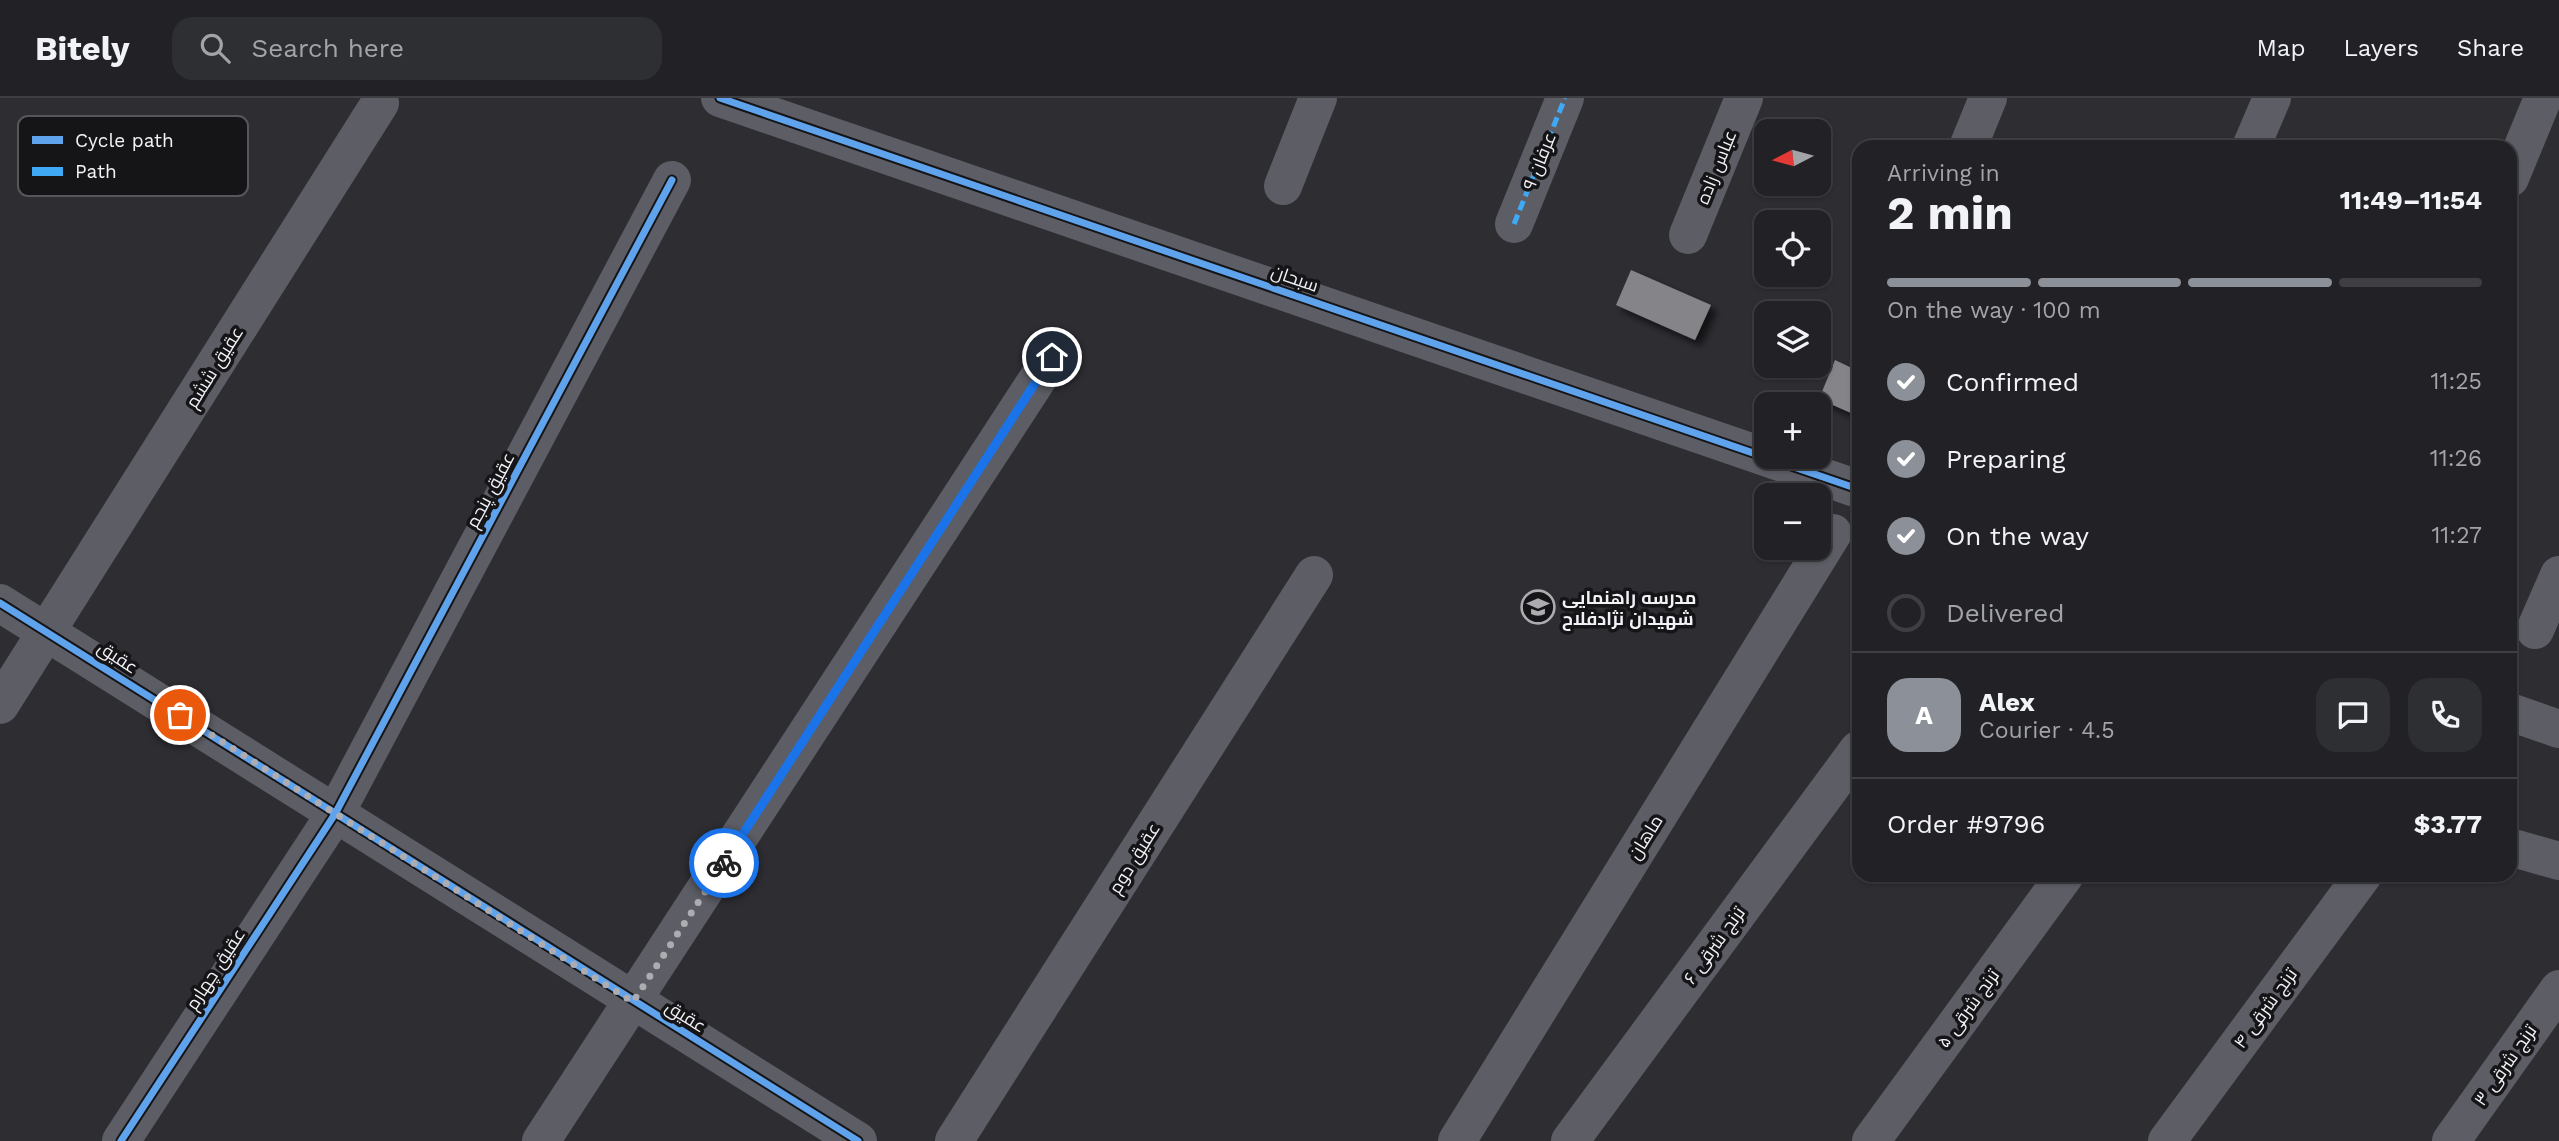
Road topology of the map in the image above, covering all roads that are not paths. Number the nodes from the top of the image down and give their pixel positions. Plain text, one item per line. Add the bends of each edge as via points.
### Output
1 (720, 98) edge
2 (1318, 98) edge
3 (1565, 98) edge
4 (1744, 98) edge
5 (1989, 98) edge
6 (2272, 98) edge
7 (2543, 98) edge
8 (380, 103) dead end
9 (1971, 140) edge
10 (2254, 140) edge
11 (2517, 161) edge
12 (672, 180) dead end
13 (1283, 186) dead end
14 (1514, 224) dead end
15 (1688, 235) dead end
16 (1052, 357) dead end
17 (1754, 454) edge
18 (1773, 469) edge
19 (1799, 469) edge
20 (1787, 483) edge
21 (1852, 487) edge
22 (1837, 526) edge
23 (1314, 575) dead end
24 (2559, 575) edge
25 (0, 603) edge
26 (2535, 630) dead end
27 (47, 631) junction
28 (0, 705) edge
29 (2517, 714) edge
30 (2559, 729) edge
31 (1852, 758) edge
32 (335, 814) junction
33 (2517, 849) edge
34 (2559, 861) edge
35 (2060, 882) edge
36 (2358, 882) edge
37 (2559, 989) edge
38 (633, 1002) junction
39 (121, 1141) edge
40 (541, 1141) edge
41 (858, 1141) edge
42 (954, 1141) edge
43 (1457, 1141) edge
44 (1570, 1141) edge
45 (1871, 1141) edge
46 (2167, 1141) edge
47 (2451, 1141) edge

1 - 17 street, سبحان
2 - 13 street
3 - 14 street, عرفان ۹
4 - 15 street, عباس زاده
5 - 9 street
6 - 10 street
7 - 11 street
8 - 27 street, عقیق ششم
12 - 32 street, عقیق پنجم
16 - 38 street
18 - 20 street
19 - 21 street, سبحان
22 - 43 street, ماهان
23 - 42 street, عقیق دوم
24 - 26 street
25 - 27 street, عقیق
27 - 28 street, عقیق ششم
27 - 32 street, عقیق
29 - 30 street
31 - 44 street, ترنج شرقی ۶
32 - 38 street, عقیق
32 - 39 street, عقیق چهارم
33 - 34 street
35 - 45 street, ترنج شرقی ۵
36 - 46 street, ترنج شرقی ۴
37 - 47 street, ترنج شرقی ۳
38 - 40 street
38 - 41 street, عقیق

